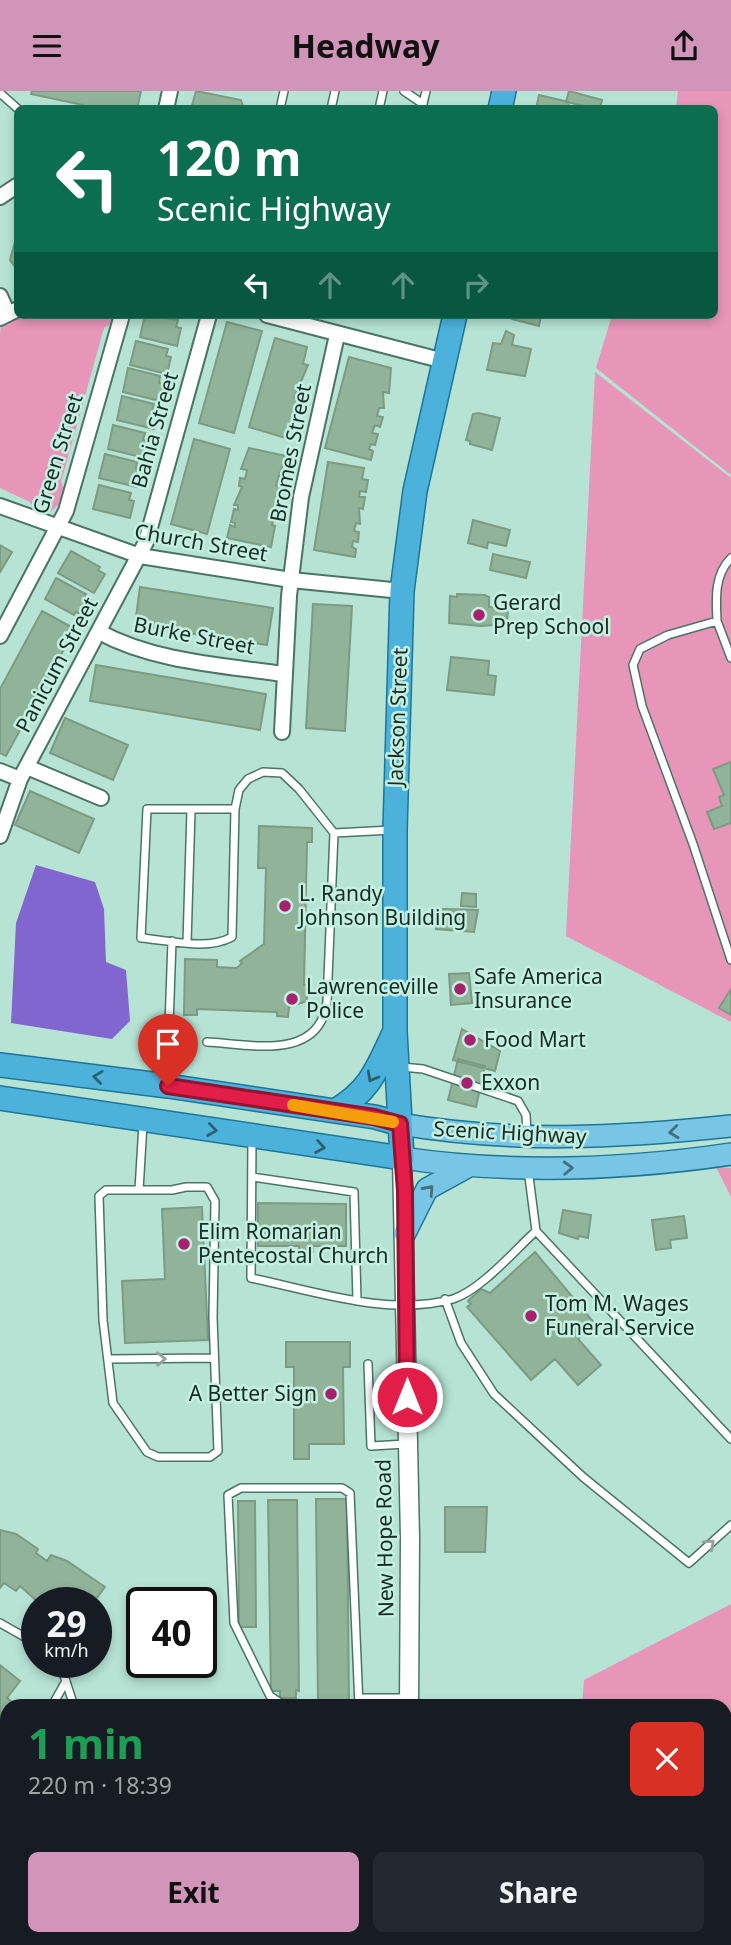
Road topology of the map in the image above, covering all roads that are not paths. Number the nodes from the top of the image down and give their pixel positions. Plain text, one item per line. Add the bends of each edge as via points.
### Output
1 (404, 91) edge
2 (0, 93) edge
3 (14, 105) edge
4 (422, 105) edge
5 (0, 296) edge
6 (8, 314) edge
7 (121, 319) edge
8 (208, 319) edge
9 (281, 319) edge
10 (453, 319) edge
11 (337, 335) junction
12 (444, 361) junction
13 (0, 506) edge
14 (58, 528) junction
15 (140, 556) junction
16 (731, 558) edge
17 (290, 580) junction
18 (402, 591) junction
19 (4, 618) edge
20 (717, 621) junction
21 (99, 632) junction
22 (0, 636) edge
23 (731, 658) edge
24 (283, 674) junction
25 (282, 732) dead end
26 (0, 771) edge
27 (23, 773) junction
28 (101, 798) dead end
29 (235, 809) junction
30 (191, 810) junction
31 (395, 830) junction
32 (334, 833) junction
33 (0, 835) edge
34 (172, 941) junction
35 (187, 943) junction
36 (731, 960) edge
37 (395, 1031) junction
38 (206, 1042) dead end
39 (0, 1065) edge
40 (396, 1066) junction
41 (168, 1086) junction
42 (0, 1098) edge
43 (335, 1111) junction
44 (144, 1120) junction
45 (400, 1124) junction
46 (731, 1126) edge
47 (252, 1136) junction
48 (527, 1137) junction
49 (731, 1154) edge
50 (402, 1159) junction
51 (471, 1165) junction
52 (528, 1169) junction
53 (252, 1177) junction
54 (139, 1190) junction
55 (536, 1231) junction
56 (405, 1233) junction
57 (445, 1299) junction
58 (357, 1300) junction
59 (406, 1304) junction
60 (214, 1358) junction
61 (108, 1359) junction
62 (369, 1364) dead end
63 (731, 1439) edge
64 (407, 1444) junction
65 (731, 1525) edge
66 (0, 1623) edge
67 (21, 1635) edge
68 (66, 1680) joint
69 (56, 1699) edge
70 (72, 1699) edge
71 (274, 1699) edge
72 (359, 1699) edge
73 (409, 1699) edge

1 - 4 lane
2 - 3 lane
5 - 6 street
7 - 14 street, Green Street
8 - 15 street, Bahia Street
9 - 11 street
10 - 12 highway, Jackson Street
11 - 12 street
11 - 17 street, Bromes Street via 303,487
12 - 18 highway, Jackson Street via 415,491
13 - 14 street, Church Street
14 - 15 street, Church Street
14 - 19 street, Green Street
15 - 17 street, Church Street
15 - 21 street, Panicum Street
16 - 20 lane via 723,566 715,595
17 - 18 street, Church Street
17 - 24 street, Bromes Street
18 - 31 highway, Jackson Street
19 - 22 street, Green Street
20 - 23 lane
20 - 36 lane via 668,635 640,649 633,665 642,706
21 - 24 street, Burke Street via 124,646 156,655
21 - 27 street, Panicum Street
24 - 25 street, Bromes Street
26 - 27 street
27 - 28 street
27 - 33 street, Panicum Street
29 - 30 lane
29 - 32 lane via 239,790 248,779 263,772 282,773
29 - 35 lane via 232,937 222,943
30 - 34 lane via 147,809 141,937
30 - 35 lane
31 - 32 lane
31 - 37 highway, Jackson Street
32 - 38 lane via 327,1002 318,1027 307,1039 292,1045
34 - 35 lane
34 - 41 lane
37 - 40 highway, Jackson Street
37 -> 43 highway via 369,1086
41 -> 39 highway, Scenic Highway
40 - 45 highway, Jackson Street
40 - 48 lane via 423,1069 518,1101 526,1115
41 - 43 highway, Scenic Highway
42 - 44 highway, Scenic Highway
43 - 45 highway, Scenic Highway
44 -> 47 highway, Scenic Highway
44 - 54 lane
45 - 48 main road, Scenic Highway
45 - 50 highway, Jackson Street
46 -> 48 main road, Scenic Highway via 631,1137
47 -> 50 highway, Scenic Highway
47 - 53 lane
52 -> 49 main road, Scenic Highway via 645,1165
50 - 51 main road, Scenic Highway
50 - 56 street, New Hope Road
51 - 52 main road, Scenic Highway
56 -> 51 main road via 427,1189
52 - 55 lane
53 - 58 lane via 251,1278
53 - 58 lane via 354,1192
54 - 60 lane via 186,1187 212,1192
54 - 61 lane via 106,1190 99,1196
55 - 57 lane via 486,1278 454,1299
55 - 63 lane
56 - 59 street, New Hope Road
57 - 59 lane
57 -> 65 lane via 461,1343 494,1394 583,1477 689,1563
58 - 59 lane
59 - 64 street, New Hope Road
61 -> 60 lane
60 - 61 lane via 218,1451 210,1457 158,1457 148,1452 113,1403
62 - 64 lane via 371,1446
64 - 73 street, New Hope Road
66 - 67 lane
68 - 69 lane
68 - 70 lane
71 - 72 lane via 234,1623 228,1495 242,1488 342,1488 350,1493

